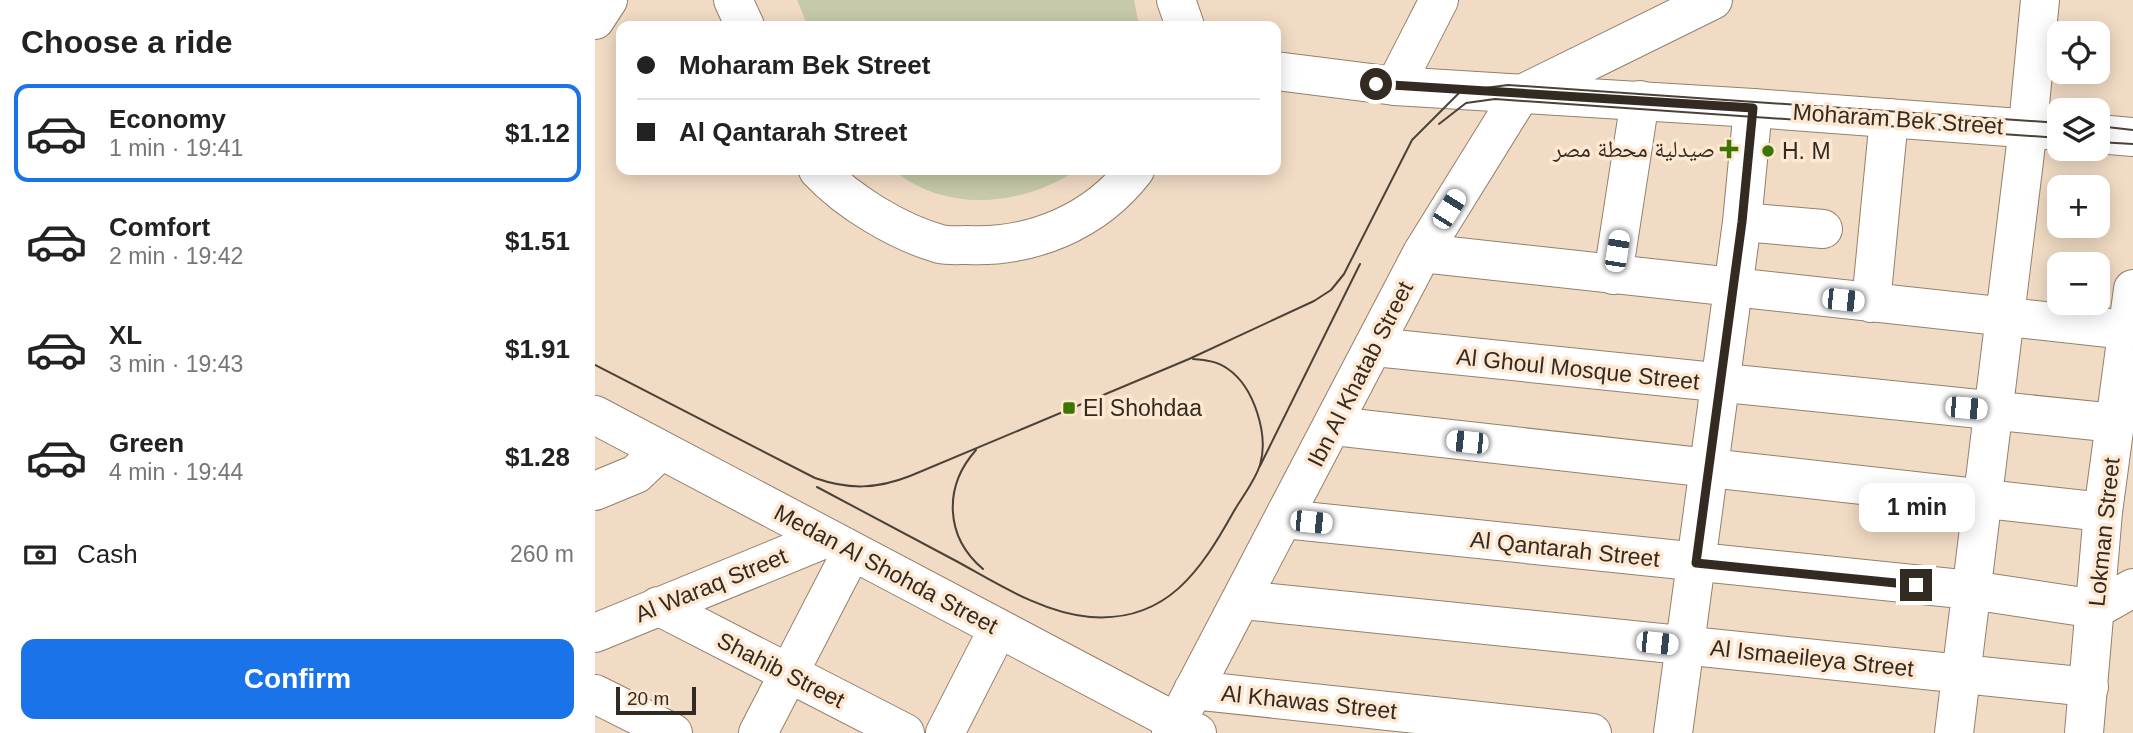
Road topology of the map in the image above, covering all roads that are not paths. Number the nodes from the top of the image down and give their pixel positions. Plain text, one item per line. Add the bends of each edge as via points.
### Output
1 (608, 0) edge
2 (733, 0) edge
3 (1176, 0) edge
4 (1439, 0) edge
5 (1713, 0) edge
6 (2040, 0) edge
7 (595, 20) edge
8 (743, 21) edge
9 (1183, 21) edge
10 (1281, 72) edge
11 (1395, 86) junction
12 (1520, 95) junction
13 (1640, 100) junction
14 (1753, 108) junction
15 (1889, 118) junction
16 (2044, 130) edge
17 (2110, 135) edge
18 (2133, 137) edge
19 (823, 175) edge
20 (1131, 175) edge
21 (1742, 222) junction
22 (1823, 229) dead end
23 (1422, 253) junction
24 (1613, 275) junction
25 (1733, 288) junction
26 (2133, 289) edge
27 (1871, 303) junction
28 (2005, 317) junction
29 (2127, 330) junction
30 (1375, 347) junction
31 (1720, 384) junction
32 (1993, 410) junction
33 (595, 415) edge
34 (1334, 426) junction
35 (2120, 442) edge
36 (661, 450) junction
37 (1708, 469) junction
38 (595, 491) edge
39 (1982, 499) junction
40 (2103, 512) junction
41 (1284, 519) junction
42 (839, 544) junction
43 (1696, 563) junction
44 (1971, 590) junction
45 (1243, 600) junction
46 (2121, 601) edge
47 (659, 606) junction
48 (998, 629) junction
49 (595, 634) edge
50 (1685, 646) junction
51 (1961, 672) junction
52 (788, 675) junction
53 (2089, 687) junction
54 (1193, 690) junction
55 (595, 695) edge
56 (1181, 730) edge
57 (673, 733) edge
58 (758, 733) edge
59 (905, 733) edge
60 (945, 733) edge
61 (1592, 733) edge
62 (1673, 733) edge
63 (1954, 733) edge
64 (2084, 733) edge

1 - 7 street
2 - 8 street
3 - 9 street
4 - 11 street
5 - 12 street
6 - 16 street
10 - 11 street, Moharam Bek Street
11 - 12 street, Moharam Bek Street
12 - 13 street, Moharam Bek Street
12 - 23 street, Ibn Al Khatab Street
13 - 14 street, Moharam Bek Street
13 - 24 street
14 - 15 street, Moharam Bek Street
14 - 21 street
15 - 16 street, Moharam Bek Street
15 - 27 street
16 - 28 street
17 - 18 street
19 - 20 street via 857,206 941,244 1001,247 1066,228 1117,193
21 - 22 street
21 - 25 street
23 - 24 street
23 - 30 street, Ibn Al Khatab Street
24 - 25 street
25 - 27 street
25 - 31 street
26 - 29 street, Lokman Street
27 - 28 street
28 - 29 street
28 - 32 street
29 - 35 street, Lokman Street
30 - 31 street, Al Ghoul Mosque Street
30 - 34 street, Ibn Al Khatab Street
31 - 32 street, Al Ghoul Mosque Street
31 - 37 street
32 - 35 street, Al Ghoul Mosque Street
32 - 39 street
33 - 36 street, Medan Al Shohda Street
34 - 37 street
34 - 41 street, Ibn Al Khatab Street
35 - 40 street, Lokman Street
36 - 38 street via 636,474
36 - 42 street, Medan Al Shohda Street
37 - 39 street
37 - 43 street
39 - 40 street
39 - 44 street
40 - 46 street, Lokman Street
41 - 43 street, Al Qantarah Street
41 - 45 street, Ibn Al Khatab Street
42 - 47 street, Al Waraq Street
42 - 48 street, Medan Al Shohda Street
42 - 52 street
43 - 44 street, Al Qantarah Street
43 - 50 street
44 - 46 street, Al Qantarah Street
44 - 51 street
45 - 50 street, Al Ismaeileya Street
45 - 54 street, Ibn Al Khatab Street
46 - 53 street, Lokman Street
47 - 49 street, Al Waraq Street
47 - 52 street, Shahib Street
48 - 56 street, Medan Al Shohda Street
48 - 60 street
50 - 51 street, Al Ismaeileya Street
50 - 62 street
51 - 53 street, Al Ismaeileya Street
51 - 63 street
52 - 58 street
52 - 59 street, Shahib Street
53 - 64 street, Lokman Street
54 - 56 street, Ibn Al Khatab Street
54 - 61 street, Al Khawas Street
55 - 57 street

